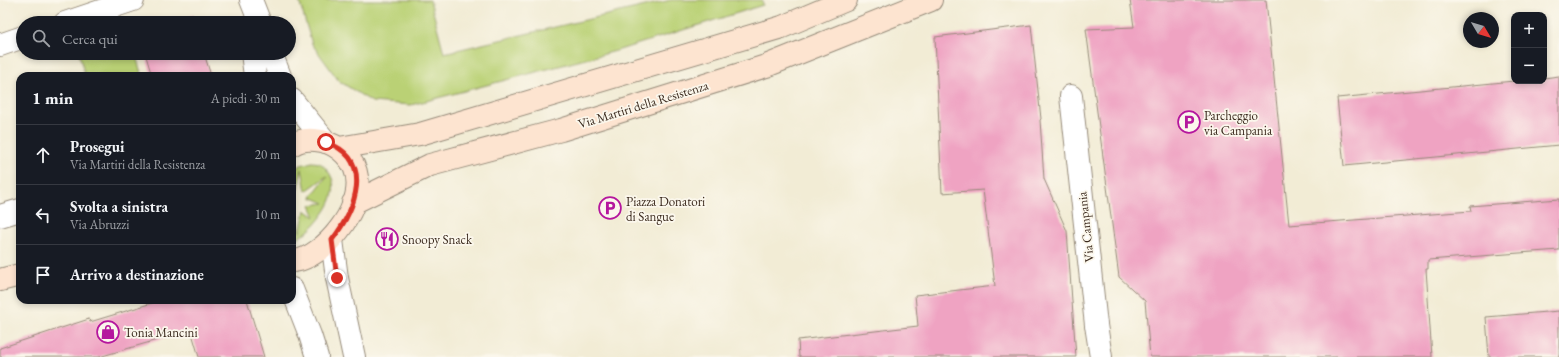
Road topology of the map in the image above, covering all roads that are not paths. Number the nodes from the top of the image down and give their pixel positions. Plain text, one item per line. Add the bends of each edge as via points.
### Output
1 (133, 0) edge
2 (246, 0) edge
3 (251, 0) edge
4 (846, 0) edge
5 (931, 0) edge
6 (86, 16) edge
7 (247, 16) edge
8 (257, 16) edge
9 (16, 39) edge
10 (0, 45) edge
11 (253, 60) edge
12 (274, 60) edge
13 (254, 72) edge
14 (278, 72) edge
15 (1071, 96) dead end
16 (296, 104) edge
17 (296, 143) edge
18 (332, 145) junction
19 (353, 204) junction
20 (16, 211) edge
21 (0, 216) edge
22 (332, 240) junction
23 (296, 260) edge
24 (16, 276) edge
25 (0, 280) edge
26 (296, 299) edge
27 (317, 357) edge
28 (354, 357) edge
29 (1101, 357) edge

1 - 6 street
2 - 7 street
3 - 8 street
4 - 18 main road via 782,26 420,134
5 - 19 main road, Via Martiri della Resistenza via 766,66 561,130 430,165
9 - 10 street
11 - 13 street
12 - 14 street
15 - 29 street, Via Campania
16 - 18 street
17 - 18 main road via 303,140 316,140
18 - 19 main road via 349,158 356,172 358,186
19 - 22 main road via 344,224
20 - 21 street
22 - 23 main road via 312,255
22 - 28 street via 337,278
24 - 25 main road
26 - 27 street

